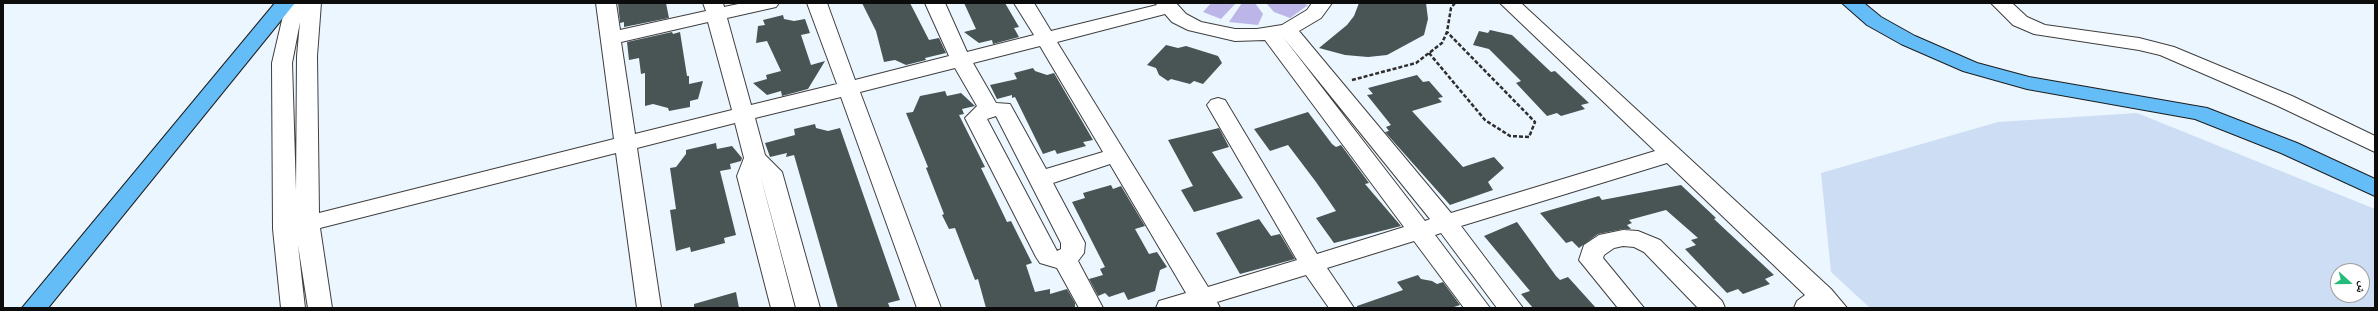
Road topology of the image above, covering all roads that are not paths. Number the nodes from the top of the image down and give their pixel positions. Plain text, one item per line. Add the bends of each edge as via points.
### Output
1 (285, 3) edge
2 (296, 3) edge
3 (311, 3) edge
4 (606, 3) edge
5 (769, 3) edge
6 (817, 3) edge
7 (935, 3) edge
8 (1024, 3) edge
9 (1322, 3) edge
10 (1510, 3) edge
11 (1852, 3) edge
12 (2001, 3) edge
13 (1167, 5) edge
14 (714, 9) edge
15 (1279, 32) junction
16 (611, 38) junction
17 (1046, 40) junction
18 (961, 60) junction
19 (848, 88) junction
20 (1325, 88) junction
21 (1218, 105) dead end
22 (990, 110) junction
23 (742, 114) junction
24 (626, 142) junction
25 (2375, 145) edge
26 (1671, 154) junction
27 (1116, 155) junction
28 (755, 158) junction
29 (1039, 179) junction
30 (2375, 188) edge
31 (307, 223) junction
32 (1446, 223) junction
33 (285, 229) junction
34 (1421, 231) junction
35 (1064, 258) junction
36 (1311, 264) junction
37 (1205, 303) edge
38 (1821, 304) edge
39 (34, 308) edge
40 (293, 308) edge
41 (320, 308) edge
42 (649, 308) edge
43 (783, 308) edge
44 (808, 308) edge
45 (930, 308) edge
46 (1091, 308) edge
47 (1168, 308) edge
48 (1342, 308) edge
49 (1478, 308) edge
50 (1511, 308) edge
51 (1632, 308) edge
52 (1713, 308) edge

1 - 39 main road
2 - 33 street via 282,63
3 - 31 street via 307,56
4 - 16 street
5 - 14 street
6 - 19 street
7 - 18 street
8 - 17 street
9 - 15 street via 1314,14
10 - 26 street
11 - 30 main road via 1874,21 1908,40 1970,67 2027,83 2200,113 2289,148
12 - 25 street via 2020,21 2041,30 2140,44 2167,51 2285,101
13 - 15 street via 1179,18 1214,32 1235,35
13 - 17 street
14 - 16 street
14 - 23 street
15 - 20 street
16 - 24 street
17 - 18 street
17 - 27 street
18 - 19 street
18 - 22 street
19 - 23 street
19 - 45 street
20 - 32 street
20 - 34 street
21 - 36 street
22 - 29 street via 1003,109
22 - 35 street via 984,111 976,118 1048,257 1060,260
23 - 24 street
23 - 28 street
24 - 31 street
24 - 42 street
26 - 32 street
26 - 38 street
27 - 29 street
27 - 37 street
28 - 43 street via 748,176
28 - 44 street via 771,172
29 - 35 street via 1073,243 1072,253
31 - 33 street
31 - 41 street
32 - 34 street
32 - 50 street
33 - 40 street
34 - 36 street
34 - 49 street
35 - 46 street
36 - 37 street
36 - 48 street
37 - 47 street
51 - 52 street via 1591,260 1592,251 1607,241 1638,239 1652,246

